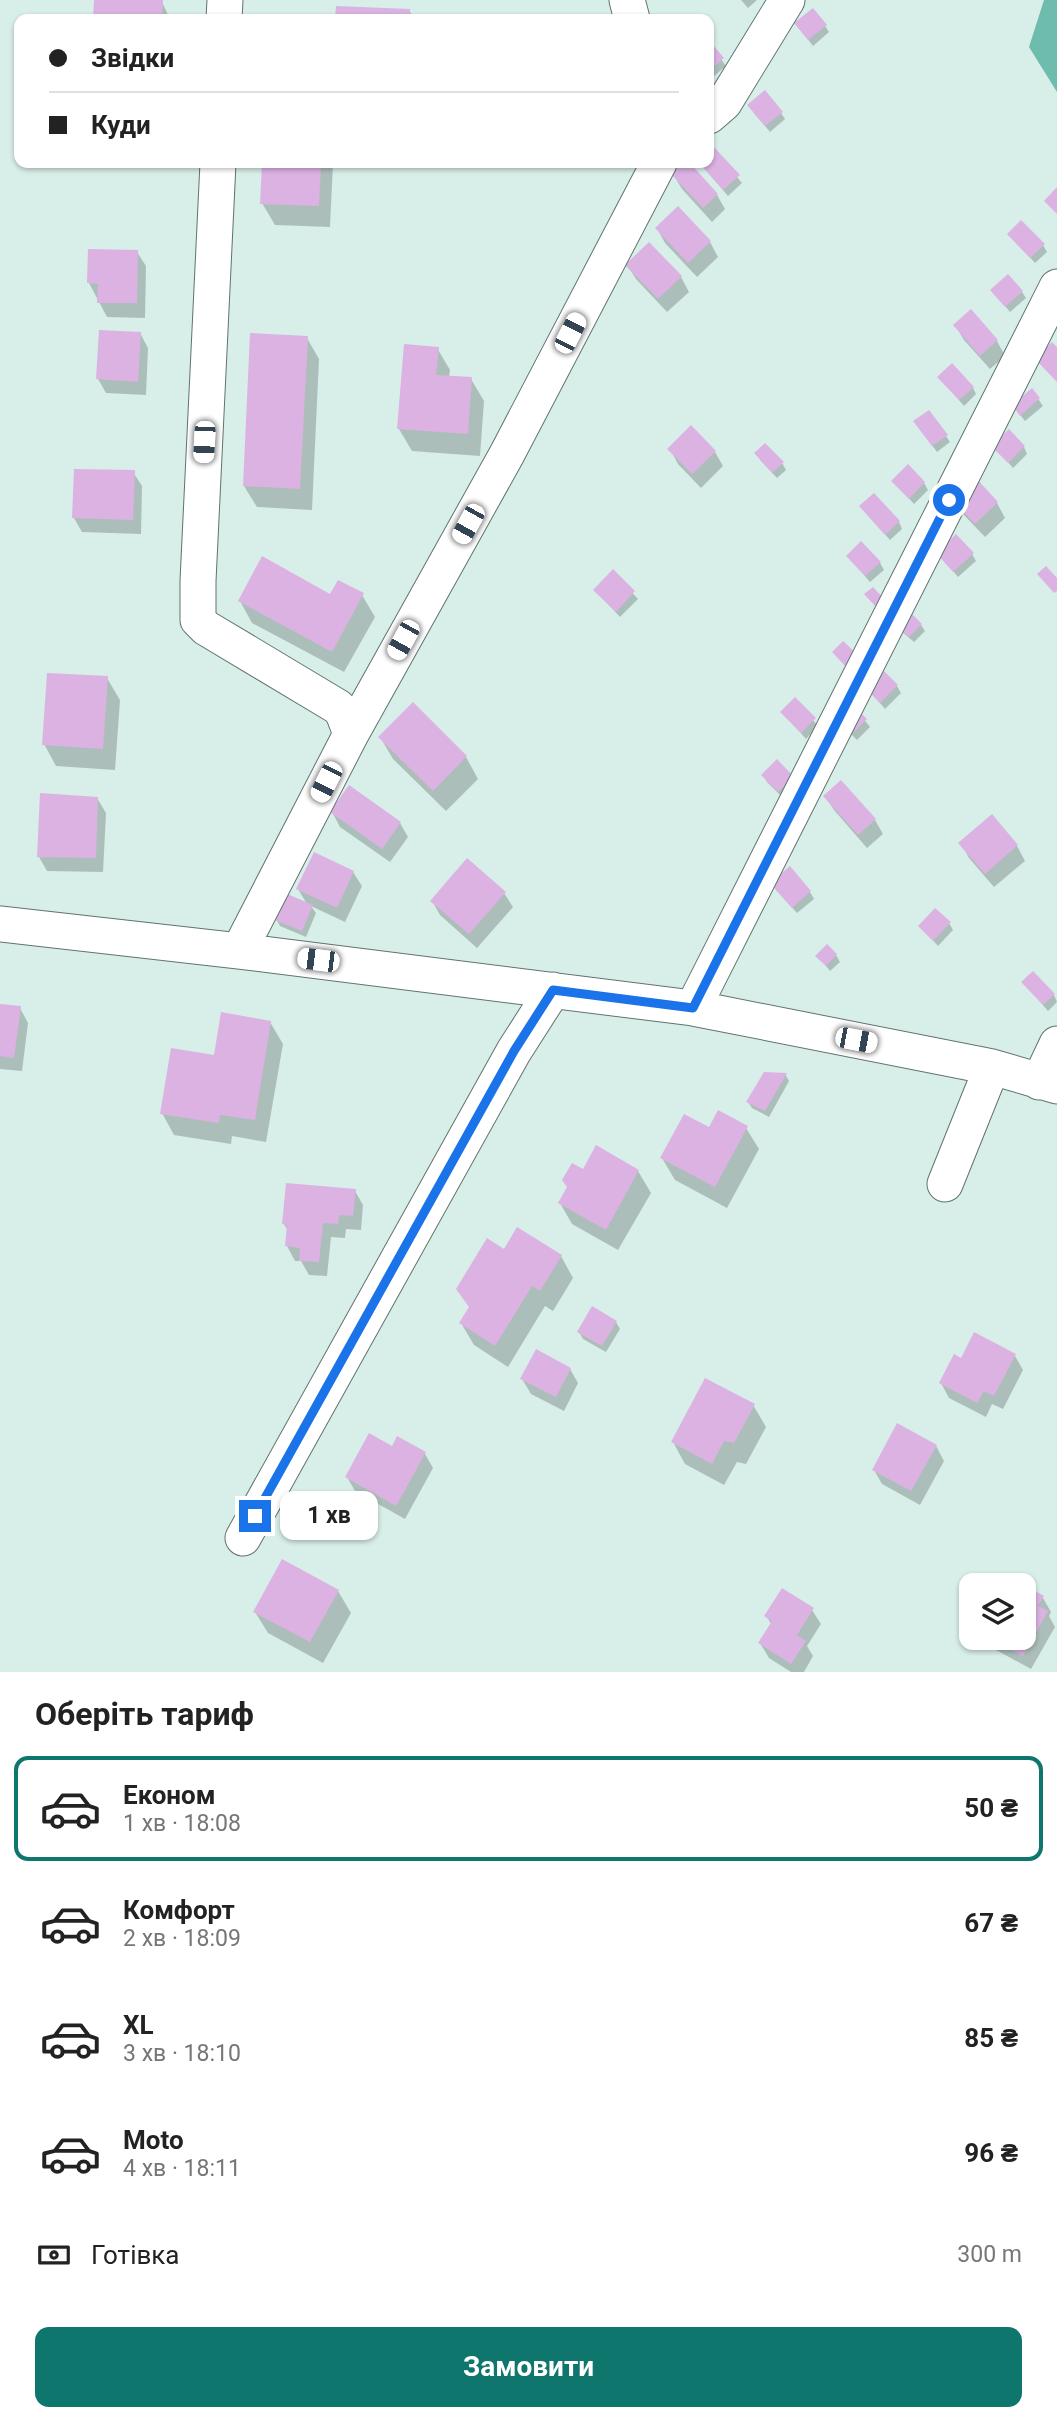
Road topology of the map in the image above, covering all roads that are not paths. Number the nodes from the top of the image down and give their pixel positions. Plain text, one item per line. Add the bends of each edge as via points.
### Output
1 (787, 0) edge
2 (714, 112) edge
3 (218, 168) edge
4 (656, 168) edge
5 (1057, 287) edge
6 (351, 734) junction
7 (0, 925) edge
8 (239, 951) junction
9 (553, 990) junction
10 (693, 1008) junction
11 (1057, 1044) edge
12 (992, 1068) junction
13 (1048, 1084) edge
14 (945, 1184) dead end
15 (243, 1538) dead end

1 - 2 street via 724,103
3 - 6 street via 198,620 333,702
4 - 6 street via 507,454
5 - 10 street
6 - 8 street
7 - 8 street
8 - 9 street
9 - 10 street
9 - 15 street via 514,1051
10 - 12 street
11 - 13 street
12 - 13 street
12 - 14 street

